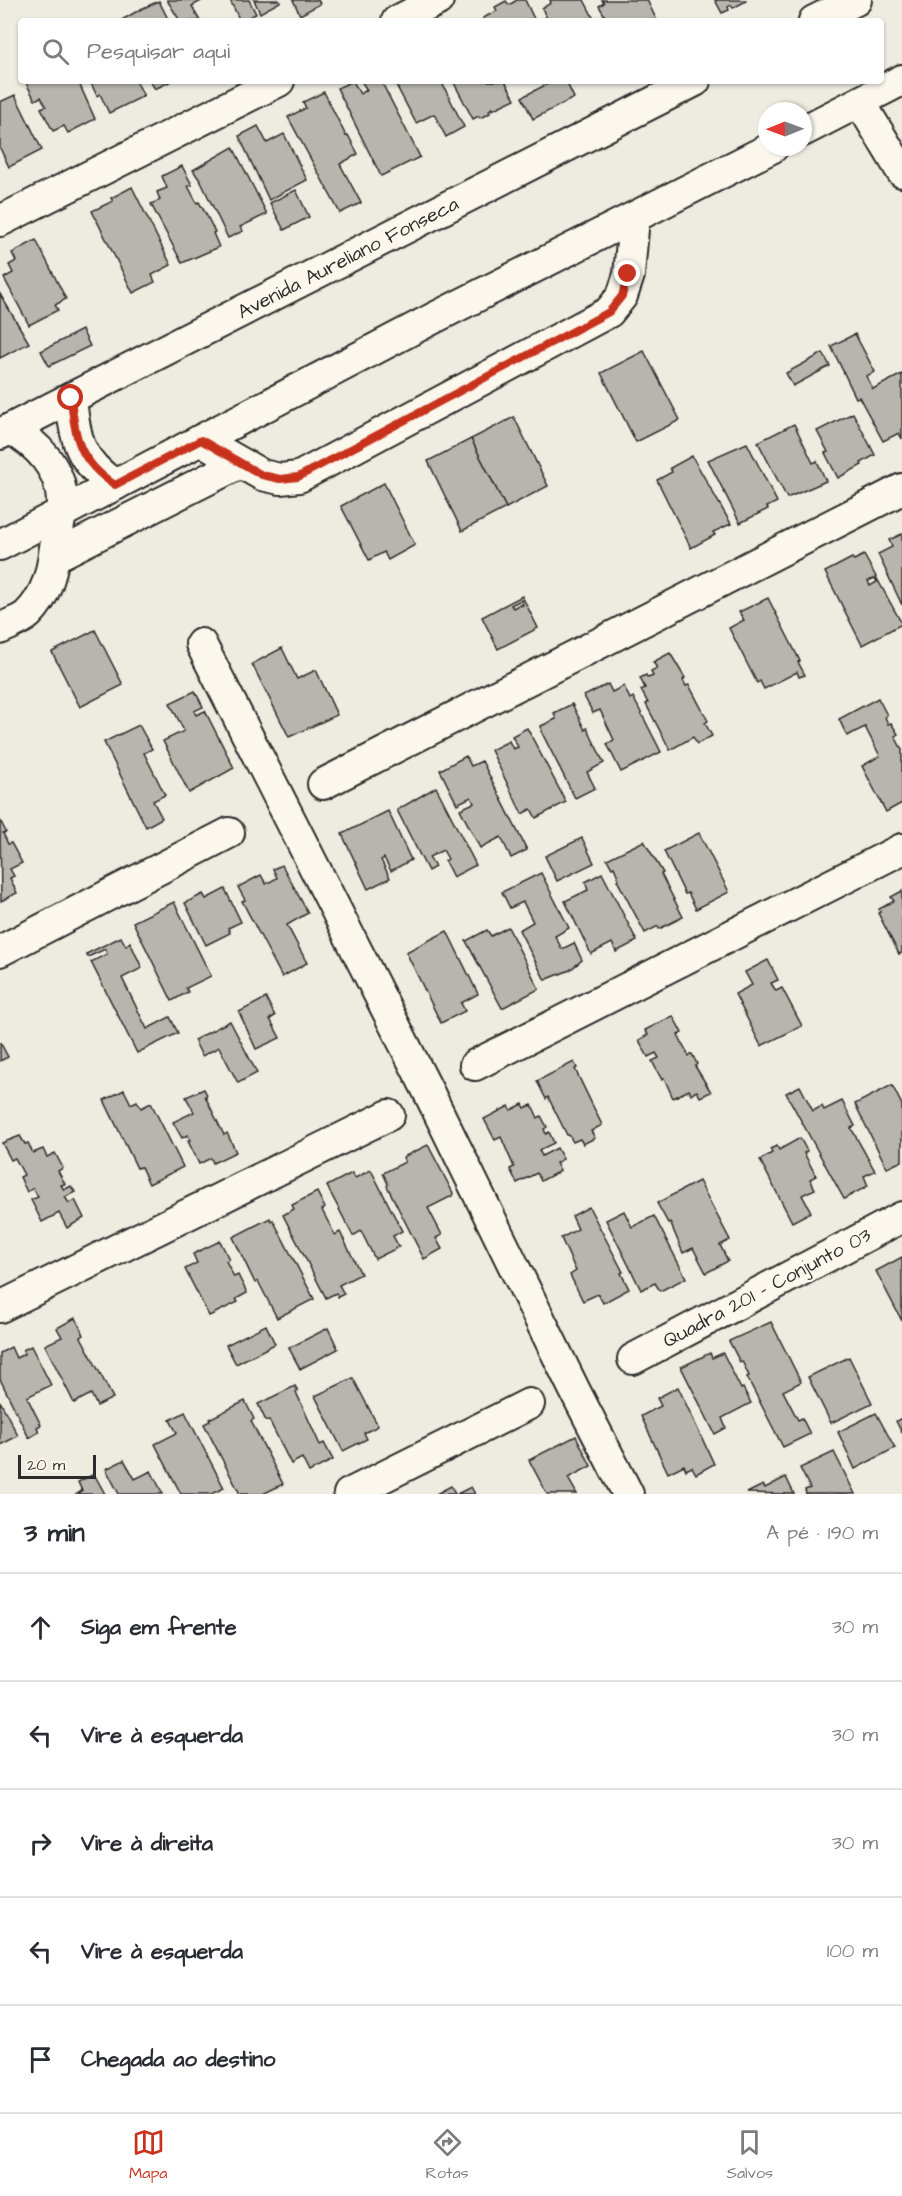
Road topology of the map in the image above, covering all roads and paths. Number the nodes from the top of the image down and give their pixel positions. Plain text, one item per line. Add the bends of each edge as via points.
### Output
1 (438, 0) edge
2 (855, 0) edge
3 (403, 18) edge
4 (820, 18) edge
5 (902, 80) edge
6 (273, 84) edge
7 (689, 84) edge
8 (860, 102) junction
9 (812, 126) edge
10 (758, 154) edge
11 (902, 172) edge
12 (634, 218) junction
13 (0, 221) edge
14 (71, 398) junction
15 (5, 432) edge
16 (201, 440) junction
17 (240, 463) junction
18 (115, 485) junction
19 (902, 489) edge
20 (60, 514) junction
21 (0, 545) edge
22 (54, 557) junction
23 (0, 629) edge
24 (201, 644) dead end
25 (323, 784) dead end
26 (229, 833) dead end
27 (902, 849) edge
28 (0, 951) edge
29 (475, 1065) dead end
30 (389, 1115) dead end
31 (902, 1217) edge
32 (0, 1307) edge
33 (633, 1359) dead end
34 (529, 1404) dead end
35 (349, 1494) edge
36 (628, 1494) edge

1 - 3 street
2 - 4 street
5 - 8 street
6 - 13 street
7 - 14 street, Avenida Aureliano Fonseca
8 - 9 street
8 - 11 street
10 - 12 street
12 - 16 street
12 - 17 street via 628,274 622,296 609,312 298,477 262,475
14 - 15 street, Avenida Aureliano Fonseca
14 - 18 street via 77,437 85,458 96,472
15 - 20 street via 27,439 51,465 61,492
16 - 17 street
16 - 18 street
17 - 22 street
18 - 20 street
19 - 25 street
20 - 21 street
20 - 22 street
22 - 23 street via 45,592 27,615
24 - 36 street
26 - 28 street
27 - 29 street
30 - 32 street
31 - 33 street, Quadra 201 - Conjunto 03
34 - 35 street

